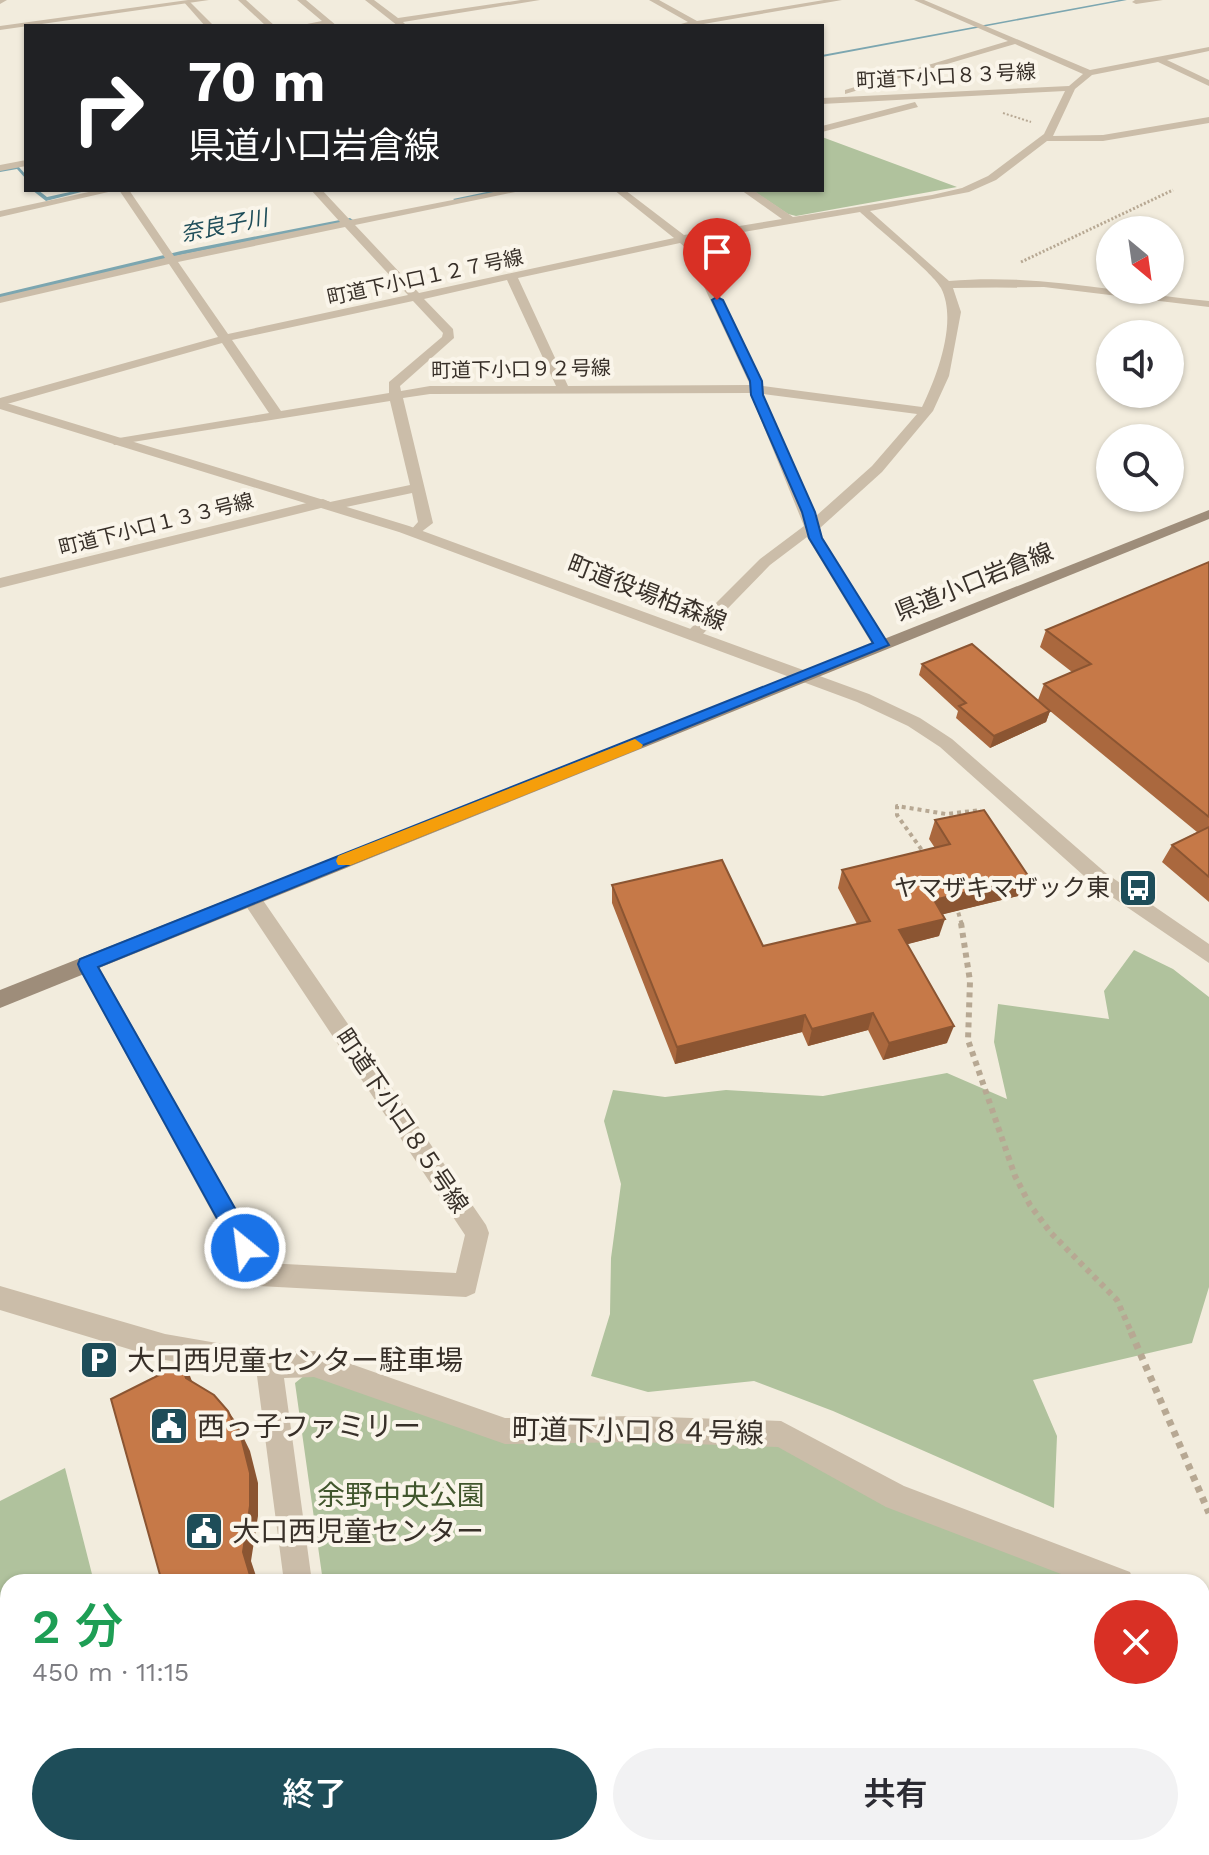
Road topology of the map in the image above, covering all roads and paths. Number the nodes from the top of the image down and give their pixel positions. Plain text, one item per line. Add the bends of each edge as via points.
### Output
1 (205, 0) edge
2 (242, 0) edge
3 (301, 0) edge
4 (369, 0) edge
5 (536, 0) edge
6 (653, 0) edge
7 (838, 0) edge
8 (918, 0) edge
9 (1159, 0) edge
10 (1136, 2) edge
11 (186, 3) junction
12 (696, 23) junction
13 (30, 24) edge
14 (208, 24) edge
15 (269, 24) edge
16 (330, 24) edge
17 (400, 24) edge
18 (690, 24) edge
19 (24, 25) edge
20 (0, 28) edge
21 (1015, 42) junction
22 (1209, 49) edge
23 (1158, 58) junction
24 (1089, 73) junction
25 (1209, 83) edge
26 (1071, 88) junction
27 (958, 94) junction
28 (840, 100) junction
29 (824, 101) edge
30 (1209, 120) edge
31 (824, 128) edge
32 (1044, 138) junction
33 (24, 163) edge
34 (0, 168) edge
35 (1173, 190) dead end
36 (103, 192) edge
37 (125, 192) edge
38 (318, 192) edge
39 (476, 192) edge
40 (509, 192) edge
41 (622, 192) edge
42 (749, 192) edge
43 (862, 209) junction
44 (0, 214) edge
45 (344, 221) junction
46 (792, 221) junction
47 (682, 239) junction
48 (170, 256) junction
49 (511, 276) junction
50 (983, 280) junction
51 (946, 285) junction
52 (0, 292) edge
53 (415, 297) junction
54 (0, 300) edge
55 (1209, 304) edge
56 (227, 338) junction
57 (563, 388) junction
58 (757, 389) junction
59 (395, 394) junction
60 (0, 404) edge
61 (926, 411) junction
62 (276, 414) junction
63 (119, 442) junction
64 (417, 488) junction
65 (327, 504) junction
66 (1209, 514) edge
67 (812, 527) junction
68 (416, 532) junction
69 (0, 583) edge
70 (692, 635) junction
71 (881, 645) junction
72 (803, 677) junction
73 (981, 810) edge
74 (928, 859) edge
75 (949, 892) edge
76 (251, 898) junction
77 (1209, 955) edge
78 (87, 964) junction
79 (0, 999) edge
80 (0, 1298) edge
81 (269, 1365) junction
82 (1209, 1513) edge
83 (297, 1574) edge
84 (1099, 1574) edge

1 - 11 street
2 - 15 street
3 - 16 street
4 - 17 street
5 - 17 street
6 - 12 street
7 - 12 street
8 - 21 street
9 - 10 street
11 - 13 street
11 - 14 street
12 - 18 street
19 - 20 street
21 - 24 street
21 - 28 street via 839,94
22 - 23 street
23 - 24 street
23 - 25 street
24 - 26 street
26 - 27 street, 町道下小口８３号線
26 - 32 street
27 - 28 street, 町道下小口８３号線
27 - 31 street
28 - 29 street, 町道下小口８３号線
30 - 32 street via 1061,142
32 - 43 street, 町道下小口１２７号線 via 1011,165 965,190
33 - 34 street
35 - 50 path
36 - 44 street
37 - 48 street
38 - 45 street
39 - 45 street
40 - 45 street
41 - 47 street
42 - 46 street
43 - 46 street, 町道下小口１２７号線
43 - 51 street
45 - 48 street
45 - 53 street
46 - 47 street, 町道下小口１２７号線
47 - 49 street, 町道下小口１２７号線
47 - 58 street via 691,246
48 - 52 street
48 - 54 street
48 - 56 street
49 - 53 street, 町道下小口１２７号線
49 - 57 street
50 - 51 street
50 - 55 street
51 - 61 street via 955,312 943,376
53 - 56 street, 町道下小口１２７号線
53 - 59 street via 449,332 448,338 393,385
56 - 60 street, 町道下小口１２７号線
56 - 62 street
57 - 58 street, 町道下小口９２号線
57 - 59 street, 町道下小口９２号線
58 - 61 street, 町道下小口９２号線
58 - 67 street
59 - 62 street, 町道下小口９２号線
59 - 64 street
60 - 63 street, 町道役場柏森線
61 - 67 street via 877,469
62 - 63 street, 町道下小口９２号線
63 - 65 street, 町道役場柏森線
64 - 65 street, 町道下小口１３３号線
64 - 68 street via 426,523
65 - 68 street, 町道役場柏森線
65 - 69 street, 町道下小口１３３号線
66 - 71 main road, 県道小口岩倉線
67 - 70 street via 765,562
67 - 71 street
68 - 70 street, 町道役場柏森線
70 - 72 street, 町道役場柏森線
71 - 72 main road, 県道小口岩倉線
72 - 76 main road, 県道小口岩倉線
72 - 77 street, 町道役場柏森線 via 863,698 939,738 1100,879
73 - 74 path via 946,814 897,806 897,815
75 - 82 path via 960,914 970,981 968,1040 1015,1176 1051,1233 1117,1300
76 - 78 main road, 県道小口岩倉線
76 - 78 street, 町道下小口８５号線 via 477,1233 466,1285 259,1274
78 - 79 main road, 県道小口岩倉線
80 - 81 street, 町道下小口８４号線 via 165,1347
81 - 83 street
81 - 84 street, 町道下小口８４号線 via 314,1364 505,1431 781,1434 896,1497

